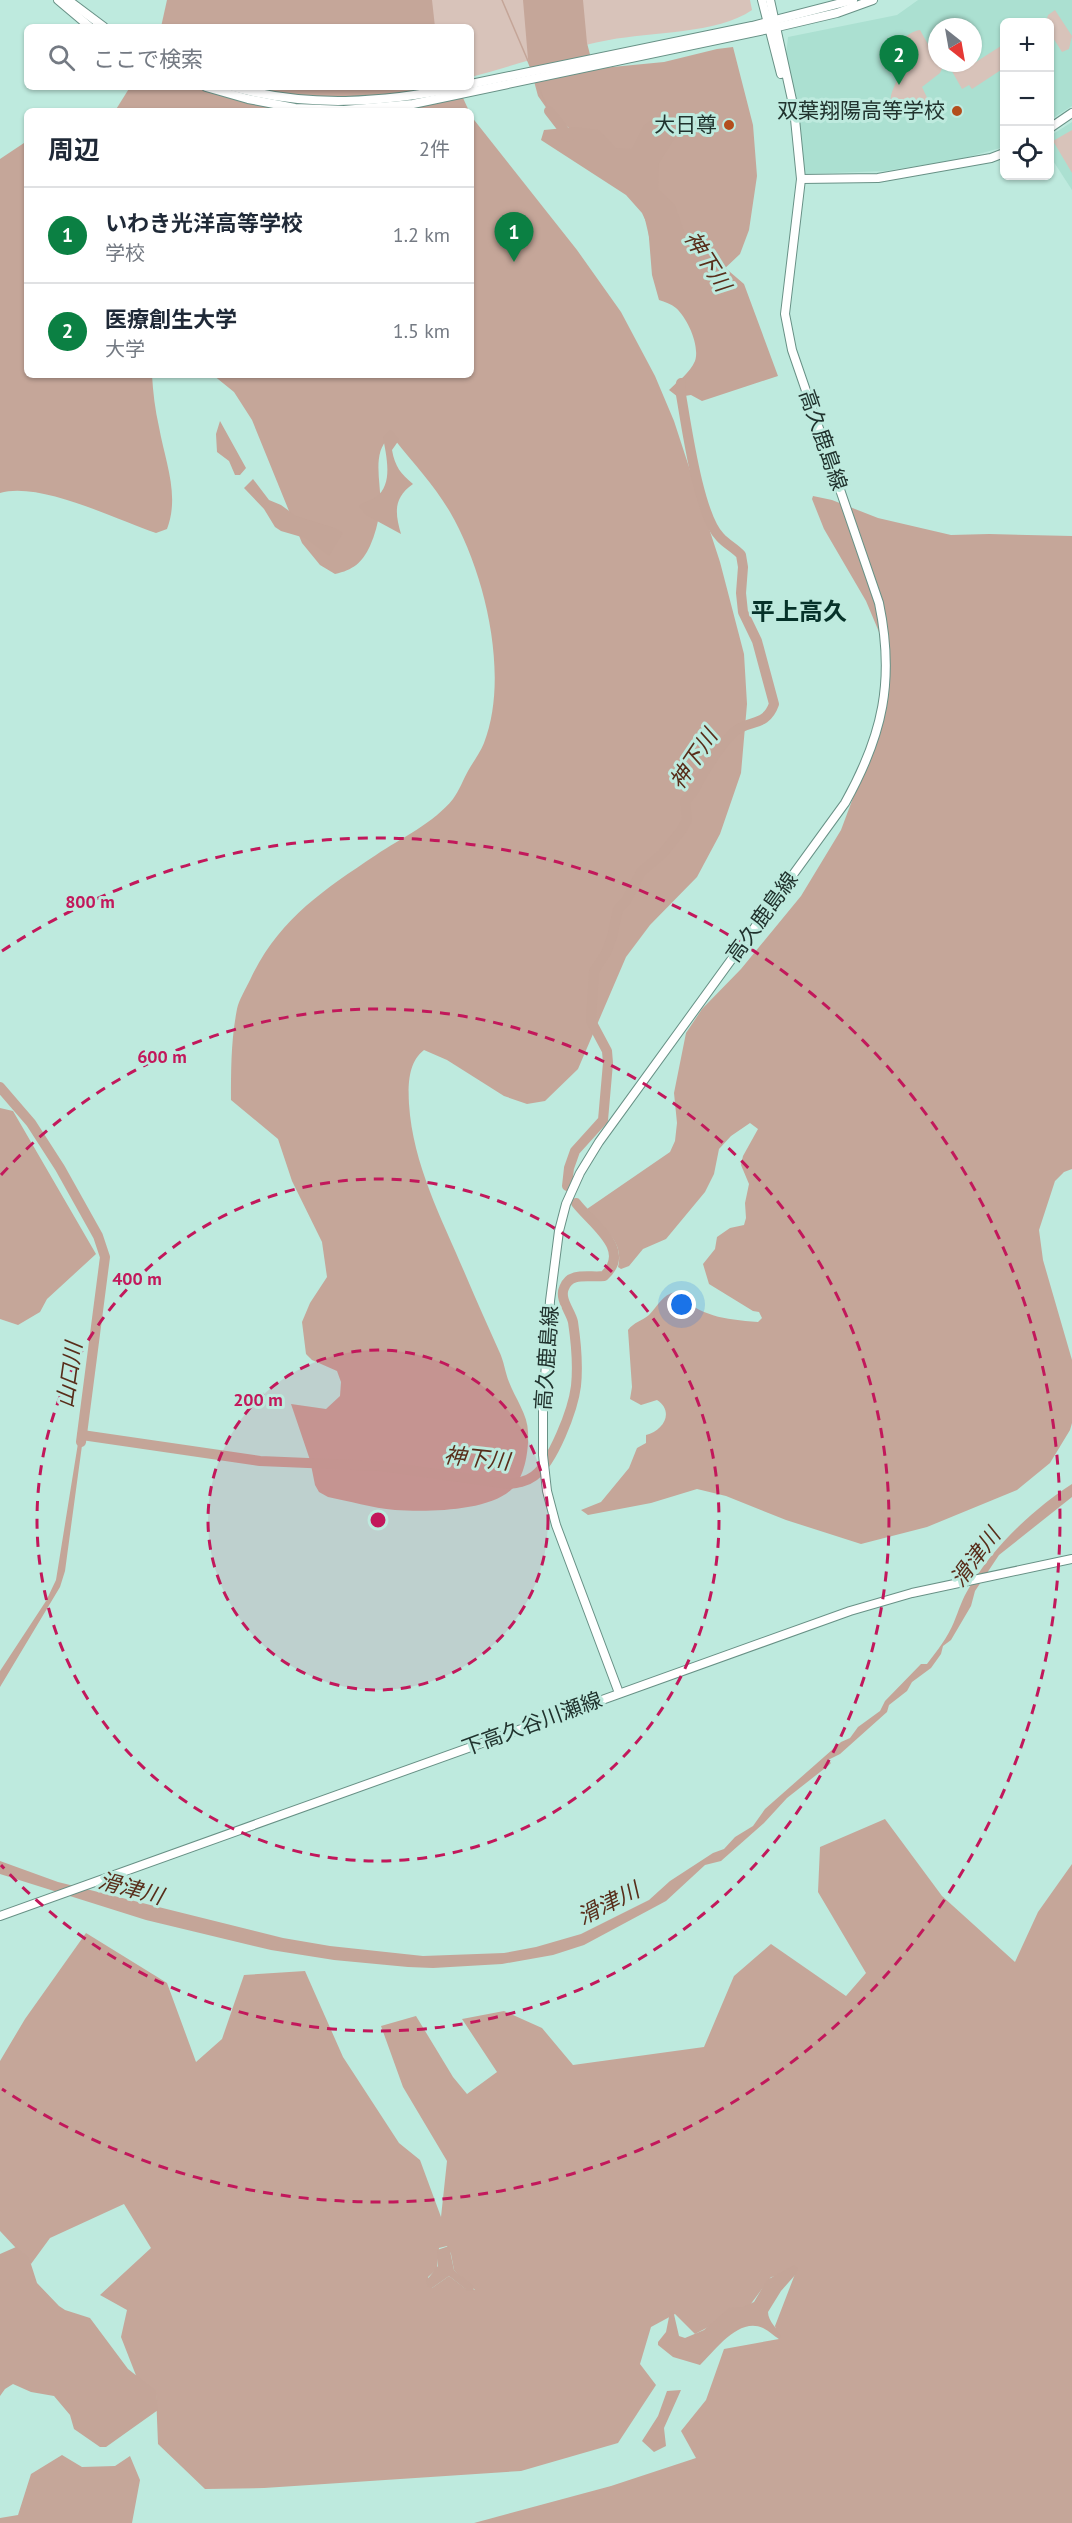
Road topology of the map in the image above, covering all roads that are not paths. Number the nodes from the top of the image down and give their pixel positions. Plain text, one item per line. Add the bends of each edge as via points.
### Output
1 (58, 0) edge
2 (68, 0) edge
3 (762, 0) edge
4 (770, 0) edge
5 (853, 0) edge
6 (873, 0) edge
7 (86, 24) edge
8 (100, 24) edge
9 (772, 25) junction
10 (474, 83) edge
11 (216, 90) edge
12 (249, 90) edge
13 (444, 90) edge
14 (295, 108) edge
15 (379, 108) edge
16 (1072, 113) edge
17 (1053, 126) edge
18 (1000, 155) edge
19 (801, 179) junction
20 (1072, 1559) edge
21 (619, 1693) junction
22 (0, 1916) edge

1 - 7 street
2 - 8 street
3 - 9 main road, 高久鹿島線
4 - 9 main road, 高久鹿島線
5 - 9 street
6 - 9 street via 837,13
9 - 10 street
9 - 15 street via 424,102
9 - 19 main road, 高久鹿島線 via 794,117
11 - 14 street
12 - 13 street via 341,102 403,98
16 - 17 street
18 - 19 street via 878,178
19 - 21 main road, 高久鹿島線 via 785,314 787,329 879,603 886,663 881,717 867,761 845,803 599,1142 566,1204 554,1261 543,1409 544,1472 556,1525
20 - 21 main road, 下高久谷川瀬線 via 956,1583 850,1611
21 - 22 main road, 下高久谷川瀬線

